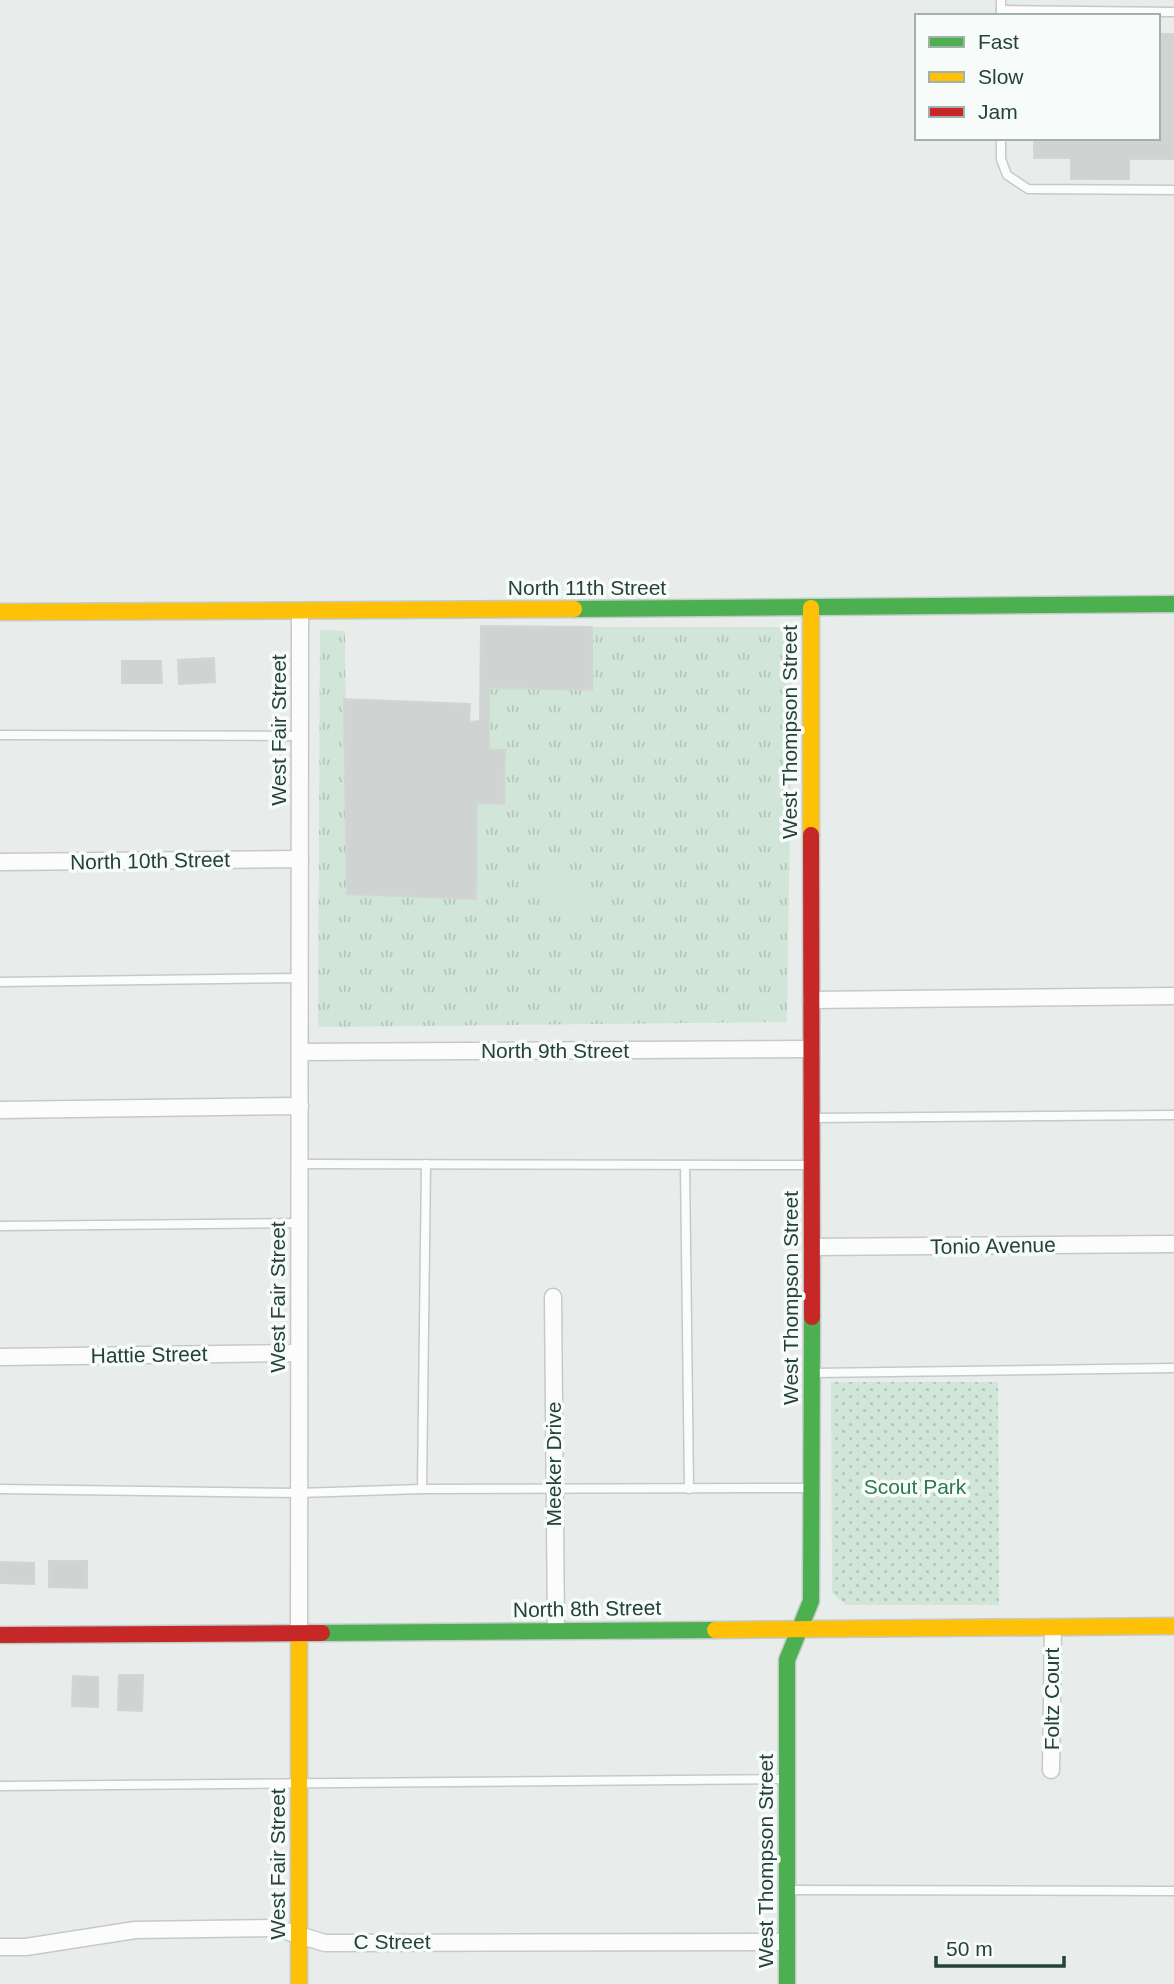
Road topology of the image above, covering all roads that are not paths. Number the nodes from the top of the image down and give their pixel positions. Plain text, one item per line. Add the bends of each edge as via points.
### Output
1 (1001, 0) edge
2 (1048, 0) edge
3 (1103, 0) edge
4 (1161, 0) edge
5 (1048, 11) junction
6 (1103, 11) junction
7 (1161, 11) junction
8 (1174, 12) edge
9 (1001, 13) edge
10 (1001, 140) edge
11 (1174, 190) edge
12 (1174, 604) edge
13 (811, 608) junction
14 (300, 611) junction
15 (0, 612) edge
16 (0, 736) edge
17 (300, 736) junction
18 (300, 859) junction
19 (0, 862) edge
20 (300, 978) junction
21 (0, 982) edge
22 (1174, 996) edge
23 (811, 1000) junction
24 (811, 1049) junction
25 (300, 1052) junction
26 (300, 1106) junction
27 (0, 1110) edge
28 (1174, 1115) edge
29 (811, 1118) junction
30 (300, 1164) junction
31 (426, 1164) junction
32 (685, 1165) junction
33 (812, 1165) junction
34 (299, 1223) junction
35 (0, 1226) edge
36 (1174, 1244) edge
37 (812, 1247) junction
38 (553, 1297) dead end
39 (298, 1353) junction
40 (0, 1357) edge
41 (1174, 1368) edge
42 (811, 1373) junction
43 (811, 1488) junction
44 (0, 1489) edge
45 (422, 1489) junction
46 (689, 1489) junction
47 (555, 1490) junction
48 (299, 1493) junction
49 (1174, 1626) edge
50 (799, 1627) junction
51 (1052, 1627) junction
52 (556, 1630) junction
53 (299, 1634) junction
54 (0, 1635) edge
55 (1051, 1770) dead end
56 (787, 1779) junction
57 (299, 1784) junction
58 (0, 1786) edge
59 (787, 1890) junction
60 (1174, 1891) edge
61 (299, 1934) junction
62 (787, 1942) junction
63 (0, 1947) edge
64 (299, 1984) edge
65 (787, 1984) edge

1 - 9 lane
2 - 5 lane
3 - 6 lane
4 - 7 lane
5 - 6 lane
5 - 9 lane
6 - 7 lane
7 - 8 lane
10 - 11 lane via 1007,175 1028,190
12 - 13 street, North 11th Street
13 - 14 street, North 11th Street
13 - 23 street, West Thompson Street
14 - 15 street, North 11th Street
14 - 17 street, West Fair Street
16 - 17 lane
17 - 18 street, West Fair Street
18 - 19 street, North 10th Street
18 - 20 street, West Fair Street
20 - 21 lane
20 - 25 street, West Fair Street
22 - 23 street
23 - 24 street, West Thompson Street
24 - 25 street, North 9th Street
24 - 29 street, West Thompson Street
25 - 26 street, West Fair Street
26 - 27 street
26 - 30 street, West Fair Street
28 - 29 lane
29 - 33 street, West Thompson Street
30 - 31 lane
30 - 34 street, West Fair Street
31 - 32 lane
31 - 45 lane
32 - 33 lane
32 - 46 lane
33 - 37 street, West Thompson Street
34 - 35 lane
34 - 39 street, West Fair Street
36 - 37 street, Tonio Avenue
37 - 42 street, West Thompson Street
38 - 47 street, Meeker Drive
39 - 40 street, Hattie Street
39 - 48 street, West Fair Street
41 - 42 lane
42 - 43 street, West Thompson Street
43 - 46 lane
43 - 50 street, West Thompson Street via 811,1601
44 - 48 lane
45 - 47 lane
45 - 48 lane
46 - 47 lane
47 - 52 street, Meeker Drive
48 - 53 street, West Fair Street
49 - 51 street, North 8th Street
50 - 51 street, North 8th Street
50 - 52 street, North 8th Street
50 - 56 street, West Thompson Street via 787,1660
51 - 55 street, Foltz Court
52 - 53 street, North 8th Street
53 - 54 street, North 8th Street
53 - 57 street, West Fair Street
56 - 57 lane
56 - 59 street, West Thompson Street
57 - 58 lane
57 - 61 street, West Fair Street
59 - 60 lane
59 - 62 street, West Thompson Street
61 - 62 street, C Street via 325,1942
61 - 63 street, C Street via 276,1928 135,1930
61 - 64 street, West Fair Street
62 - 65 street, West Thompson Street

